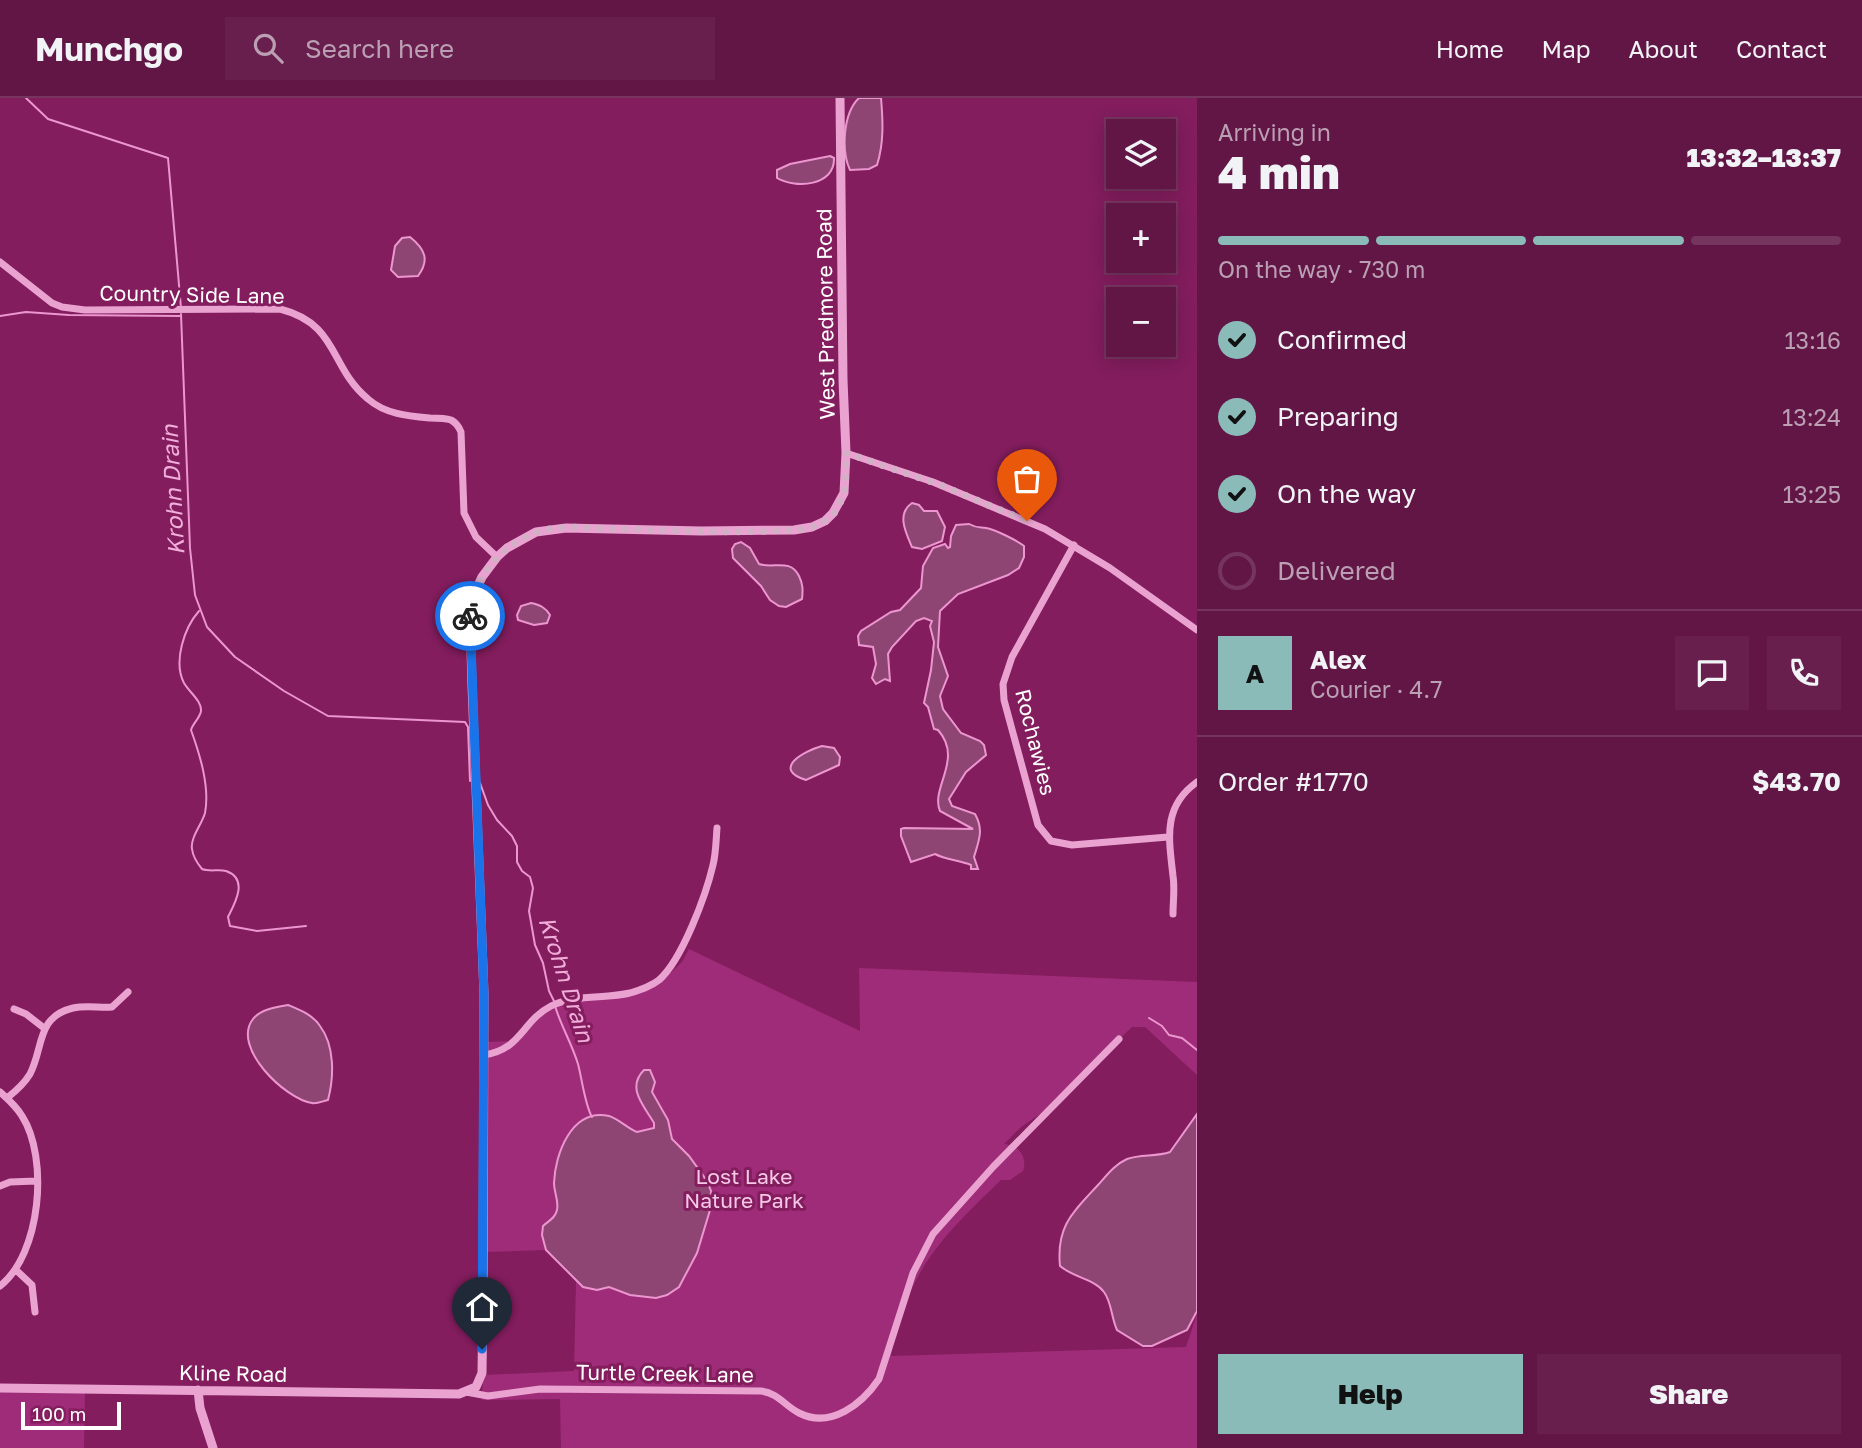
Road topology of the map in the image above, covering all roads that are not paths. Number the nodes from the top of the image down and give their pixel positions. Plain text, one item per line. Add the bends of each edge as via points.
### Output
1 (840, 98) edge
2 (0, 262) edge
3 (846, 453) junction
4 (1074, 545) junction
5 (496, 557) junction
6 (1197, 630) edge
7 (1197, 782) edge
8 (718, 828) dead end
9 (1168, 837) junction
10 (1173, 914) dead end
11 (128, 992) dead end
12 (14, 1009) dead end
13 (44, 1028) junction
14 (1119, 1039) dead end
15 (484, 1055) junction
16 (0, 1092) edge
17 (7, 1098) junction
18 (36, 1181) junction
19 (0, 1186) edge
20 (16, 1270) junction
21 (0, 1286) edge
22 (36, 1312) dead end
23 (0, 1388) edge
24 (198, 1390) junction
25 (466, 1392) junction
26 (214, 1448) edge

1 - 3 street, West Predmore Road
2 - 5 street, Country Side Lane via 62,307 279,309 314,324 368,399 384,410 447,419 459,427 464,513 476,537
3 - 4 street via 989,504
3 - 5 street, West Predmore Road via 841,501 825,521 812,527 771,531 566,528 536,532
4 - 6 street
4 - 9 street, Rochawies via 1012,657 1003,684 1038,825 1051,841 1072,845
5 - 15 street via 474,594 470,614
7 - 9 street via 1184,792
8 - 15 street via 714,863 693,920 678,956 658,980 625,994 554,1004 513,1044
9 - 10 street
11 - 13 street via 112,1007 76,1007 51,1019
12 - 13 street
13 - 17 street via 30,1074
14 - 25 street, Turtle Creek Lane via 933,1234 913,1273 880,1379 854,1407 840,1414 809,1417 779,1396 761,1391 540,1389 488,1396
15 - 25 street via 482,1373 476,1387
16 - 17 street
17 - 18 street via 30,1133
18 - 19 street via 10,1181
18 - 20 street via 34,1227
20 - 21 street
20 - 22 street via 32,1285
23 - 24 street, Kline Road
24 - 25 street, Kline Road
24 - 26 street

